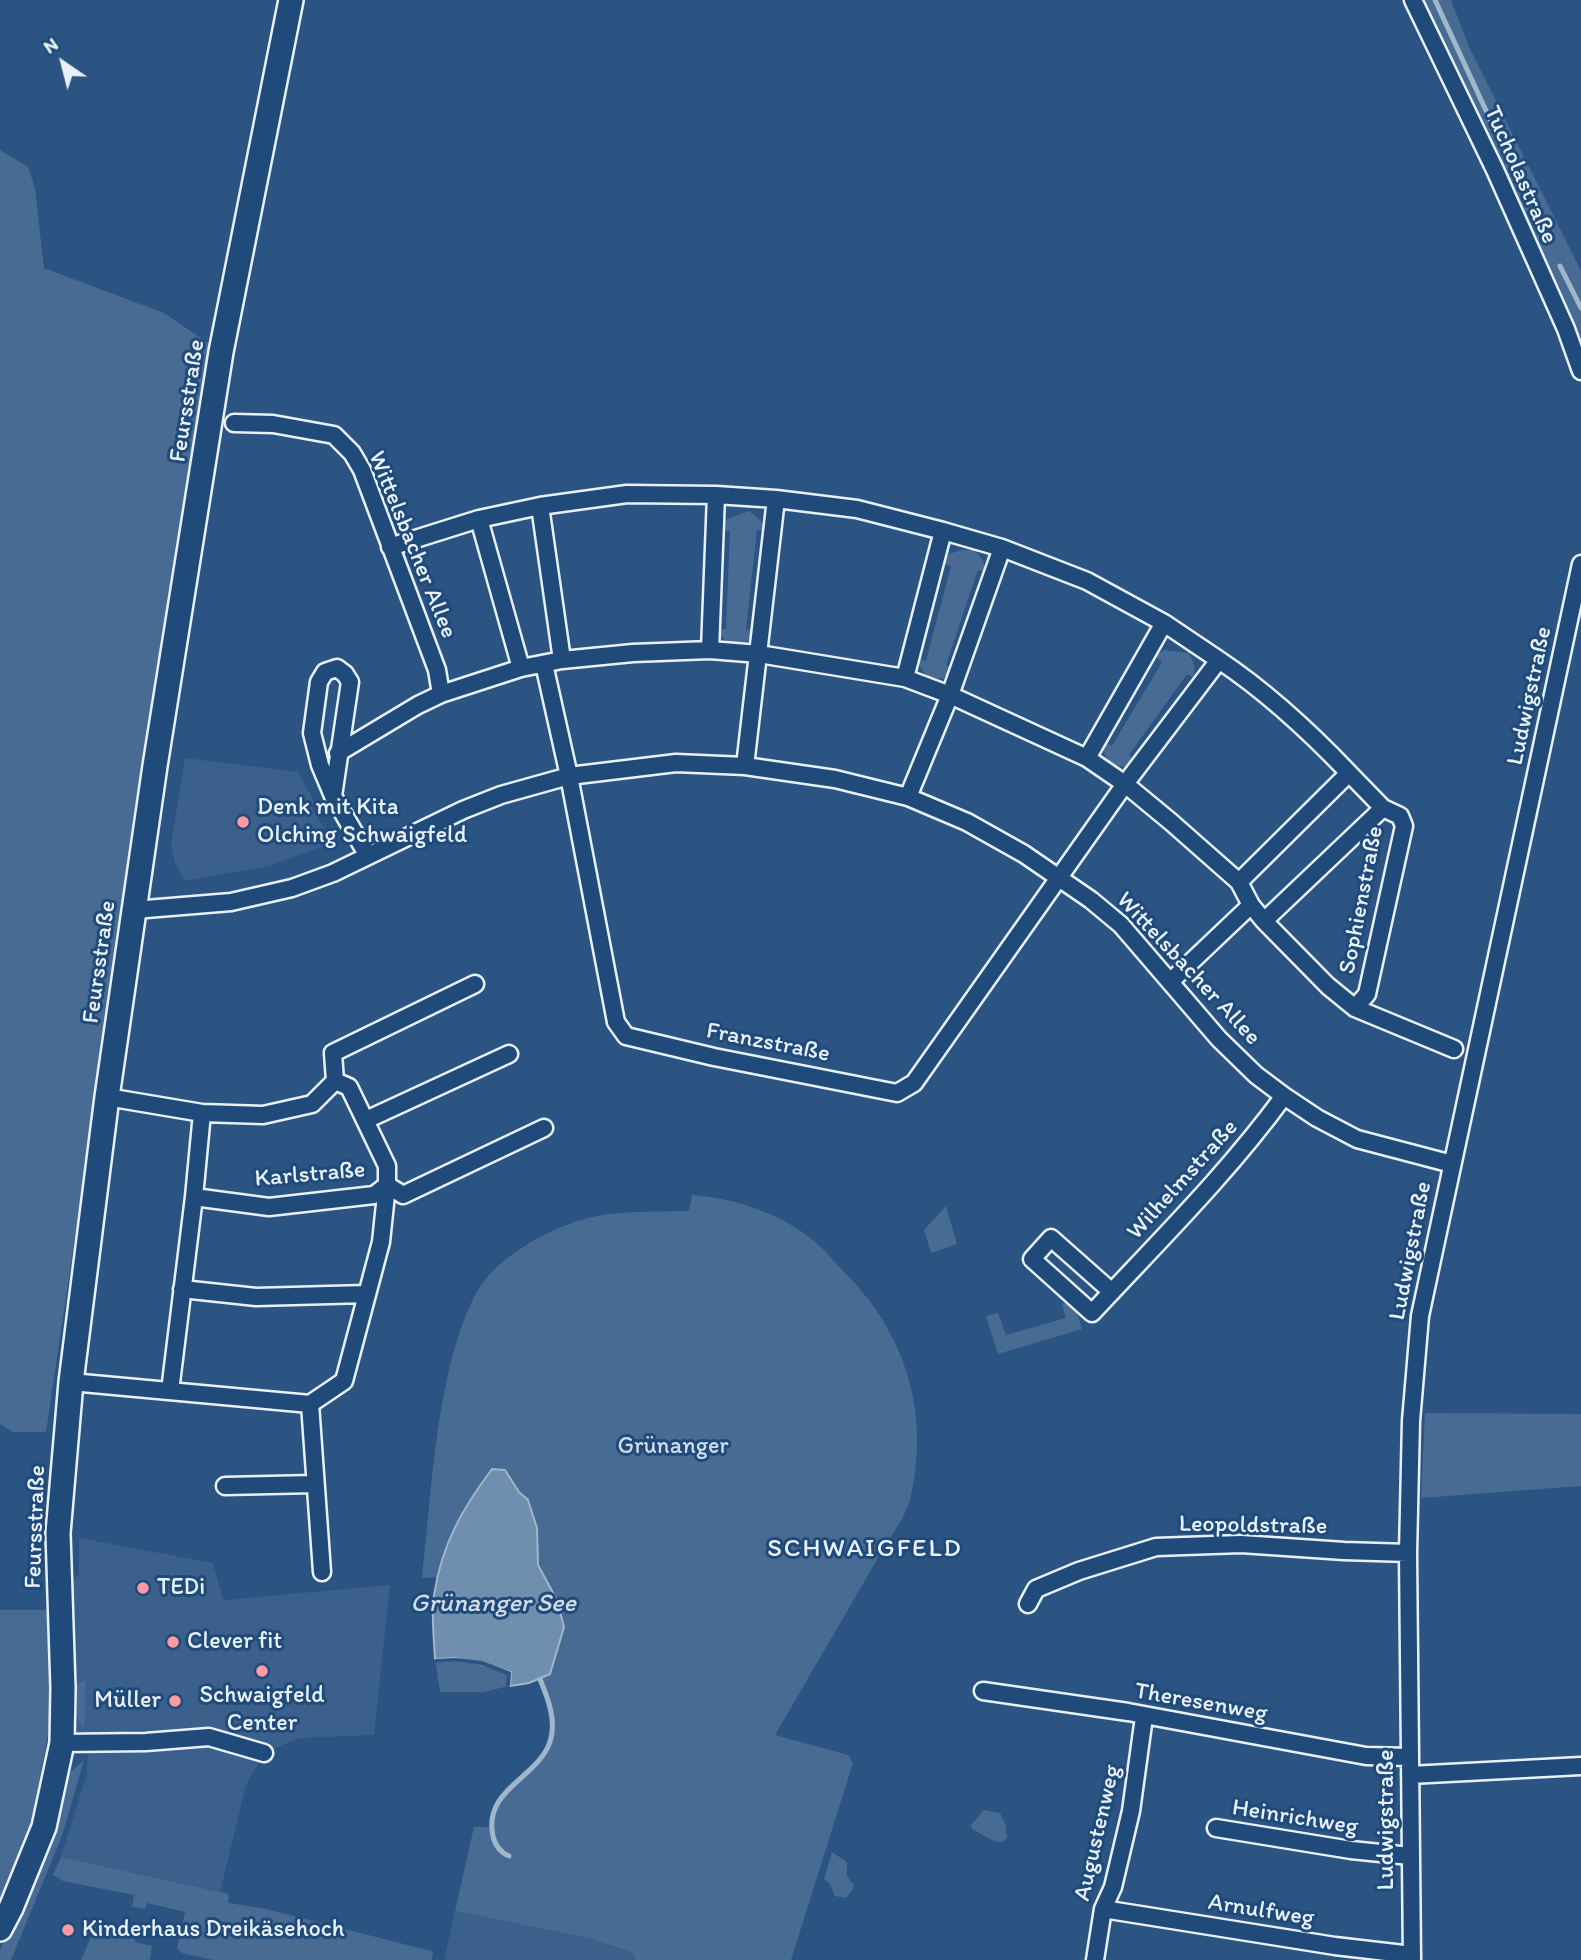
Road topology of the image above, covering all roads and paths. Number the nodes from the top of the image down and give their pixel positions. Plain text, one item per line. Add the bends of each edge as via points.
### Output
1 (290, 0) edge
2 (1413, 0) edge
3 (1581, 371) edge
4 (234, 423) dead end
5 (716, 495) junction
6 (776, 499) junction
7 (540, 506) junction
8 (479, 519) junction
9 (943, 531) junction
10 (390, 547) junction
11 (1002, 548) junction
12 (1581, 564) edge
13 (1164, 623) junction
14 (710, 650) junction
15 (759, 654) junction
16 (562, 660) junction
17 (1219, 660) junction
18 (544, 664) junction
19 (521, 668) junction
20 (905, 678) junction
21 (440, 694) junction
22 (950, 695) junction
23 (338, 753) junction
24 (1087, 758) junction
25 (745, 766) junction
26 (1349, 773) junction
27 (569, 776) junction
28 (1125, 784) junction
29 (333, 796) junction
30 (908, 797) junction
31 (1383, 808) junction
32 (368, 856) junction
33 (1061, 878) junction
34 (1239, 882) junction
35 (1251, 905) junction
36 (134, 910) junction
37 (1264, 921) junction
38 (1171, 981) junction
39 (475, 984) dead end
40 (1355, 1008) junction
41 (1454, 1049) dead end
42 (509, 1054) dead end
43 (335, 1081) junction
44 (1284, 1096) junction
45 (107, 1097) junction
46 (202, 1113) junction
47 (366, 1121) junction
48 (544, 1128) dead end
49 (1452, 1164) junction
50 (387, 1185) junction
51 (194, 1197) junction
52 (182, 1289) junction
53 (1112, 1292) junction
54 (366, 1294) junction
55 (71, 1382) junction
56 (170, 1391) junction
57 (310, 1404) junction
58 (315, 1484) junction
59 (225, 1486) dead end
60 (1408, 1553) junction
61 (322, 1572) dead end
62 (1028, 1604) dead end
63 (983, 1691) dead end
64 (1144, 1717) junction
65 (62, 1743) junction
66 (264, 1753) dead end
67 (1410, 1757) junction
68 (1581, 1766) edge
69 (1410, 1775) junction
70 (1216, 1828) dead end
71 (1410, 1856) junction
72 (1103, 1909) junction
73 (0, 1929) edge
74 (1412, 1957) edge
75 (1095, 1960) edge

1 - 36 street, Feursstraße via 221,352
2 - 3 street, Tucholastraße via 1495,170
4 - 10 street, Wittelsbacher Allee via 273,424 334,435 362,470
5 - 6 street, Sophienstraße
5 - 7 street, Sophienstraße via 627,494
5 - 14 street
6 - 9 street, Sophienstraße via 857,509
6 - 15 street
7 - 8 street, Sophienstraße
7 - 16 street
8 - 10 street, Sophienstraße
8 - 19 street
9 - 11 street, Sophienstraße
9 - 20 street
10 - 21 street, Wittelsbacher Allee via 437,670
11 - 13 street, Sophienstraße via 1087,581
11 - 22 street
12 - 49 street, Ludwigstraße
13 - 17 street, Sophienstraße
13 - 24 street
14 - 15 street
14 - 16 street
15 - 20 street
15 - 25 street
16 - 18 street
17 - 26 street, Sophienstraße via 1247,679
17 - 28 street, Franzstraße
18 - 19 street
18 - 27 street, Franzstraße
19 - 21 street
20 - 22 street
21 - 23 street
22 - 24 street
22 - 30 street
23 - 29 street
23 - 29 street via 349,682 337,668 325,672 319,681 312,733
24 - 28 street
25 - 27 street, Wittelsbacher Allee via 676,763
25 - 30 street, Wittelsbacher Allee via 835,779
26 - 31 street, Sophienstraße
26 - 34 street
27 - 32 street, Wittelsbacher Allee via 501,794
27 - 33 street, Franzstraße via 616,1022 626,1036 714,1056 897,1093 914,1083
28 - 33 street, Franzstraße
28 - 34 street
29 - 32 street
30 - 33 street, Wittelsbacher Allee via 967,822
31 - 37 street, Sophienstraße
31 - 40 street, Sophienstraße via 1400,816 1404,826 1367,994
32 - 36 street, Wittelsbacher Allee via 333,873 259,896
33 - 38 street, Wittelsbacher Allee via 1121,925
34 - 35 street, Sophienstraße
35 - 37 street, Sophienstraße
35 - 38 street
36 - 45 street, Feursstraße
37 - 40 street, Sophienstraße
38 - 44 street, Wittelsbacher Allee via 1219,1039
39 - 43 street via 333,1053
40 - 41 street, Sophienstraße
42 - 47 street, Karlstraße
43 - 46 street via 312,1104 263,1115
43 - 47 street, Karlstraße via 349,1087
44 - 49 street, Wittelsbacher Allee via 1357,1139
44 - 53 street, Wilhelmstraße via 1240,1153
45 - 46 street
45 - 55 street, Feursstraße
46 - 51 street
47 - 50 street, Karlstraße via 387,1166
48 - 50 street, Karlstraße via 403,1195
49 - 60 street, Ludwigstraße via 1420,1316 1411,1420
50 - 51 street, Karlstraße via 374,1195 269,1207
50 - 54 street via 381,1242
51 - 52 street
52 - 54 street via 256,1297
52 - 56 street
53 - 53 street, Wilhelmstraße via 1092,1313 1032,1259 1051,1238
54 - 57 street via 344,1381
55 - 56 street
55 - 65 street, Feursstraße via 58,1533
56 - 57 street
57 - 58 street
58 - 59 street
58 - 61 street
60 - 62 street, Leopoldstraße via 1241,1544 1156,1547 1036,1589
60 - 67 street, Ludwigstraße
63 - 64 street, Theresenweg
64 - 67 street, Theresenweg via 1366,1756
64 - 72 street, Augustenweg via 1131,1811 1113,1887
65 - 66 street via 209,1737
65 - 73 street, Feursstraße via 44,1827
67 - 69 street, Ludwigstraße
68 - 69 street
69 - 71 street, Ludwigstraße
70 - 71 street, Heinrichweg
71 - 74 street, Ludwigstraße
72 - 74 street, Arnulfweg
72 - 75 street, Augustenweg

